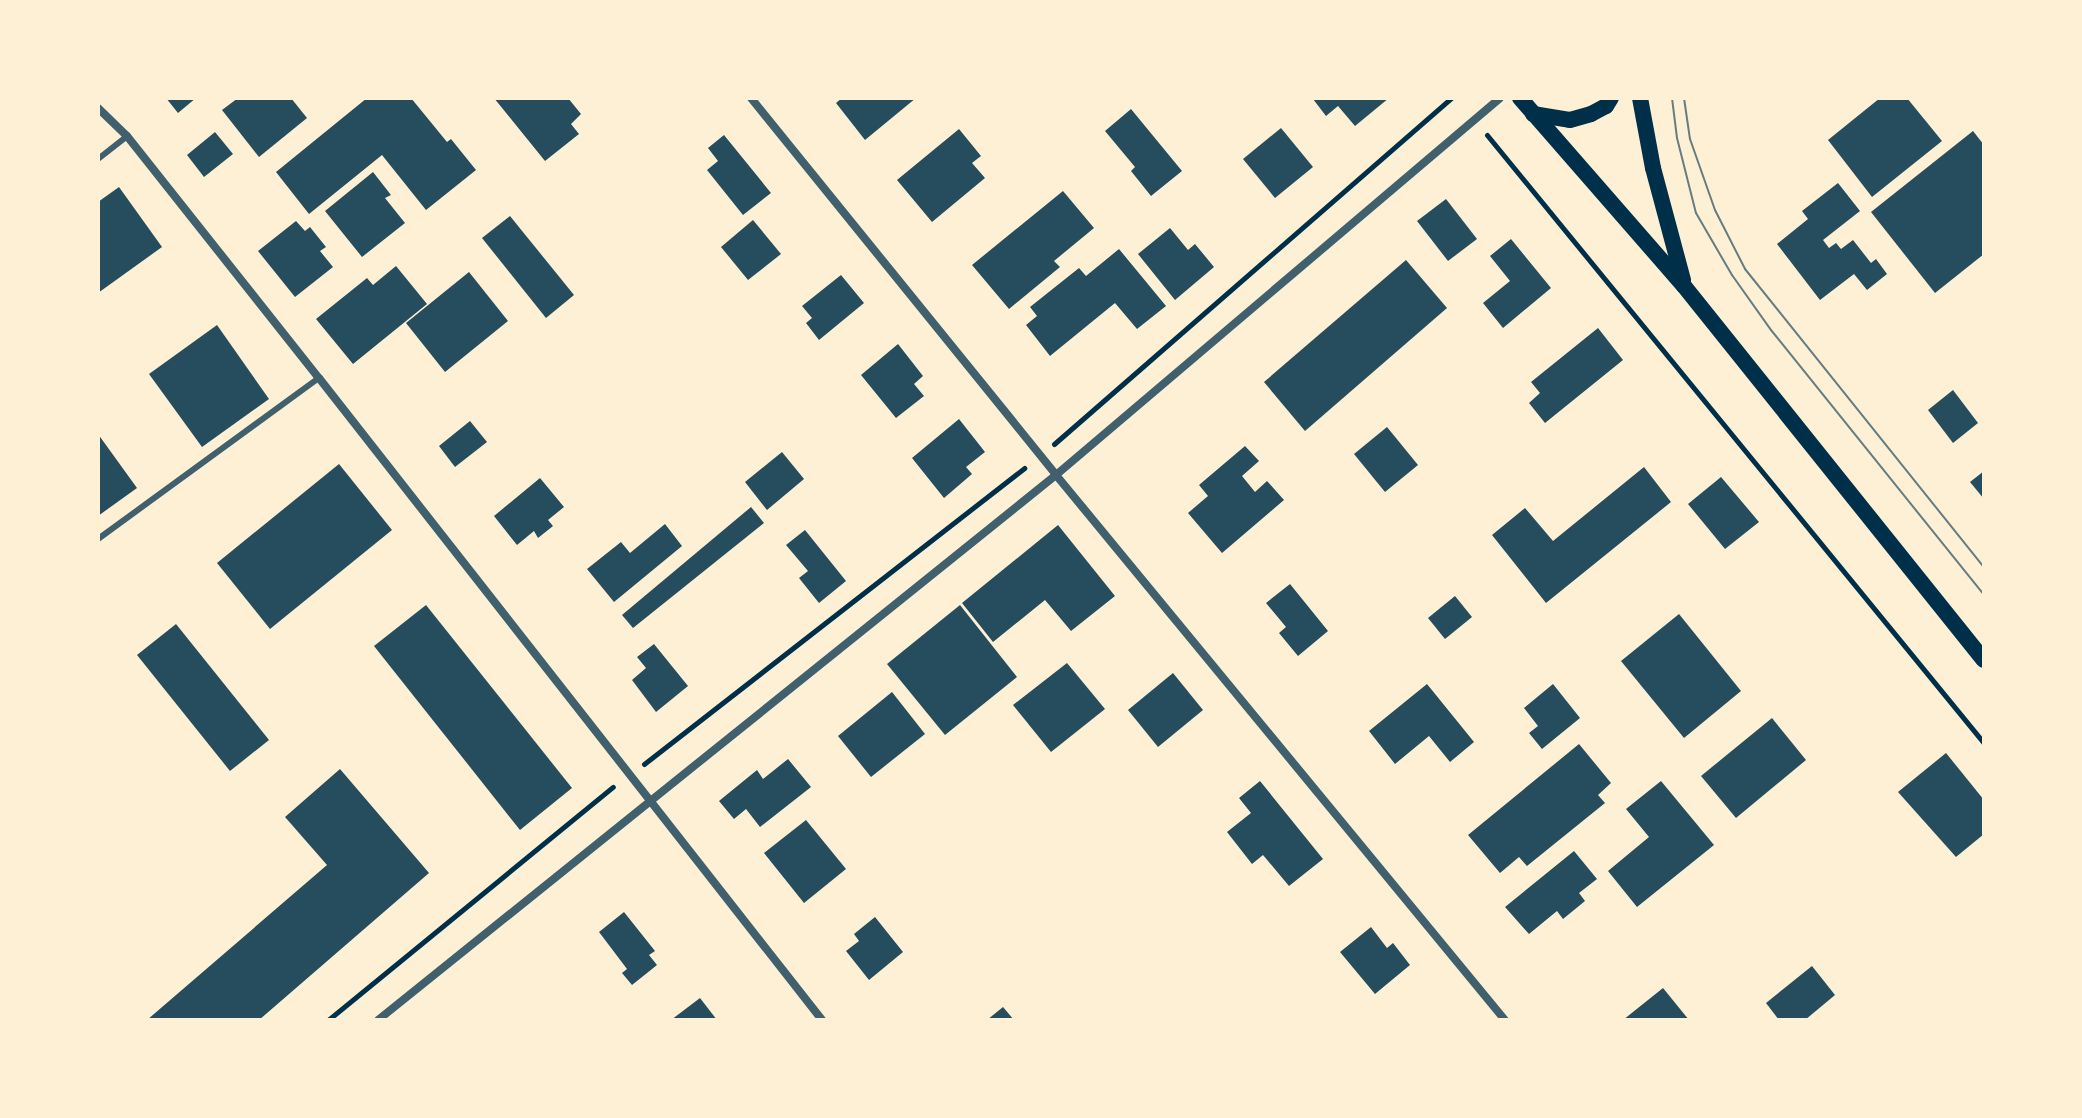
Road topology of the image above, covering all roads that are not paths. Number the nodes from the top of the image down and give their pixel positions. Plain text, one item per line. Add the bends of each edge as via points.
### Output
1 (751, 98) edge
2 (1500, 98) edge
3 (1520, 98) edge
4 (1611, 98) edge
5 (1640, 98) edge
6 (98, 108) edge
7 (1533, 114) junction
8 (127, 136) junction
9 (98, 159) edge
10 (1684, 286) junction
11 (319, 378) junction
12 (1056, 475) junction
13 (98, 539) edge
14 (1984, 660) edge
15 (651, 799) junction
16 (378, 1020) edge
17 (822, 1020) edge
18 (1505, 1020) edge

1 - 12 street
2 - 12 street
3 - 7 main road
4 - 7 main road via 1606,106 1570,120
5 - 10 main road
6 - 8 street
7 - 10 main road
8 - 9 lane
8 - 11 street
10 - 14 main road
11 - 13 lane
11 - 15 street
12 - 15 street
12 - 18 street
15 - 16 street
15 - 17 street

